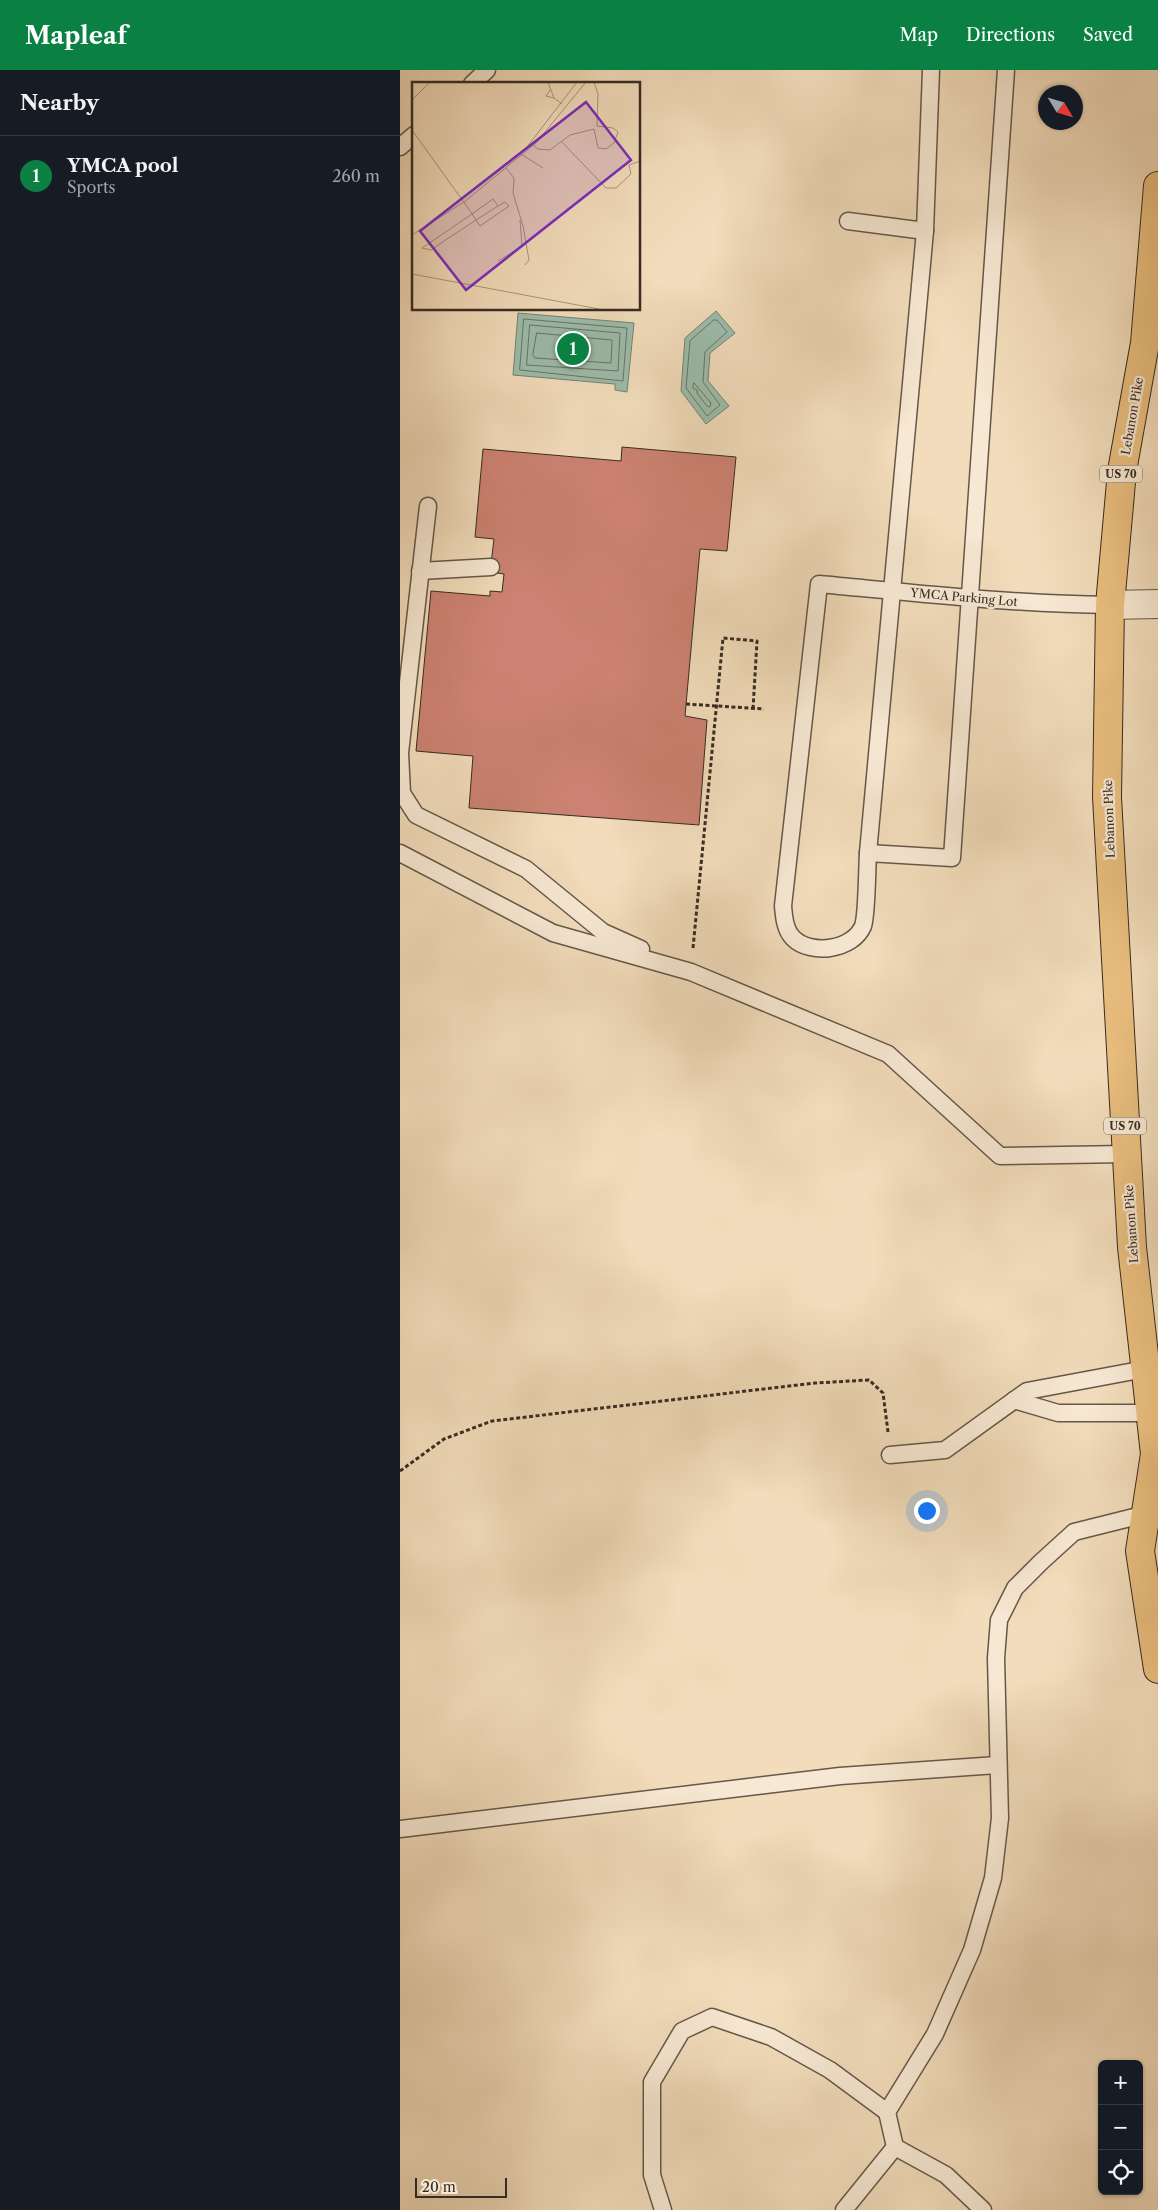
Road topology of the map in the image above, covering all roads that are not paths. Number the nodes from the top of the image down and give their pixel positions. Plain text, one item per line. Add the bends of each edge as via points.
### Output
1 (487, 70) edge
2 (931, 70) edge
3 (1006, 70) edge
4 (474, 82) edge
5 (412, 137) edge
6 (400, 147) edge
7 (1158, 186) edge
8 (848, 221) dead end
9 (925, 231) junction
10 (428, 506) dead end
11 (491, 567) dead end
12 (420, 571) junction
13 (890, 590) junction
14 (970, 598) junction
15 (1158, 604) edge
16 (1110, 605) junction
17 (868, 852) junction
18 (400, 853) edge
19 (691, 972) junction
20 (1126, 1154) junction
21 (1145, 1369) junction
22 (1014, 1400) junction
23 (1150, 1413) junction
24 (890, 1454) road end
25 (1156, 1456) edge
26 (1146, 1514) junction
27 (1158, 1670) edge
28 (997, 1765) junction
29 (400, 1829) edge
30 (888, 2112) junction
31 (895, 2147) junction
32 (663, 2210) edge
33 (844, 2210) edge
34 (983, 2210) edge

1 - 4 lane
2 - 9 lane
3 - 14 lane
5 - 6 lane
7 - 16 main road, Lebanon Pike / US 70 via 1145,343 1122,471
8 - 9 lane
9 - 13 lane
10 - 12 lane
11 - 12 lane
12 - 19 lane via 414,700 400,753 402,793 416,815 526,869 603,932
13 - 14 lane, YMCA Parking Lot
13 - 17 lane
13 - 17 lane, YMCA Parking Lot via 819,584 783,906 787,929 793,938 803,945 819,949 838,947 856,936 863,925
14 - 16 lane, YMCA Parking Lot
14 - 17 lane via 952,858
15 - 16 street
16 - 20 main road, Lebanon Pike / US 70 via 1108,797
18 - 19 lane via 553,933
19 - 20 lane via 888,1054 1000,1156
20 - 21 main road, Lebanon Pike / US 70
21 - 22 lane via 1027,1391
21 - 23 main road, Lebanon Pike / US 70
22 - 23 lane via 1058,1413
22 - 24 lane via 945,1450
23 - 25 main road, Lebanon Pike / US 70
25 - 26 main road, Lebanon Pike / US 70
26 - 27 main road, Lebanon Pike / US 70 via 1140,1551
26 - 28 lane via 1074,1532 1015,1588 999,1620
28 - 29 lane via 840,1776
28 - 30 lane via 1000,1818 993,1878 972,1950 935,2034
30 - 31 lane
30 - 32 lane via 830,2070 771,2037 712,2017 682,2031 652,2082 652,2176
31 - 33 lane
31 - 34 lane via 946,2175

